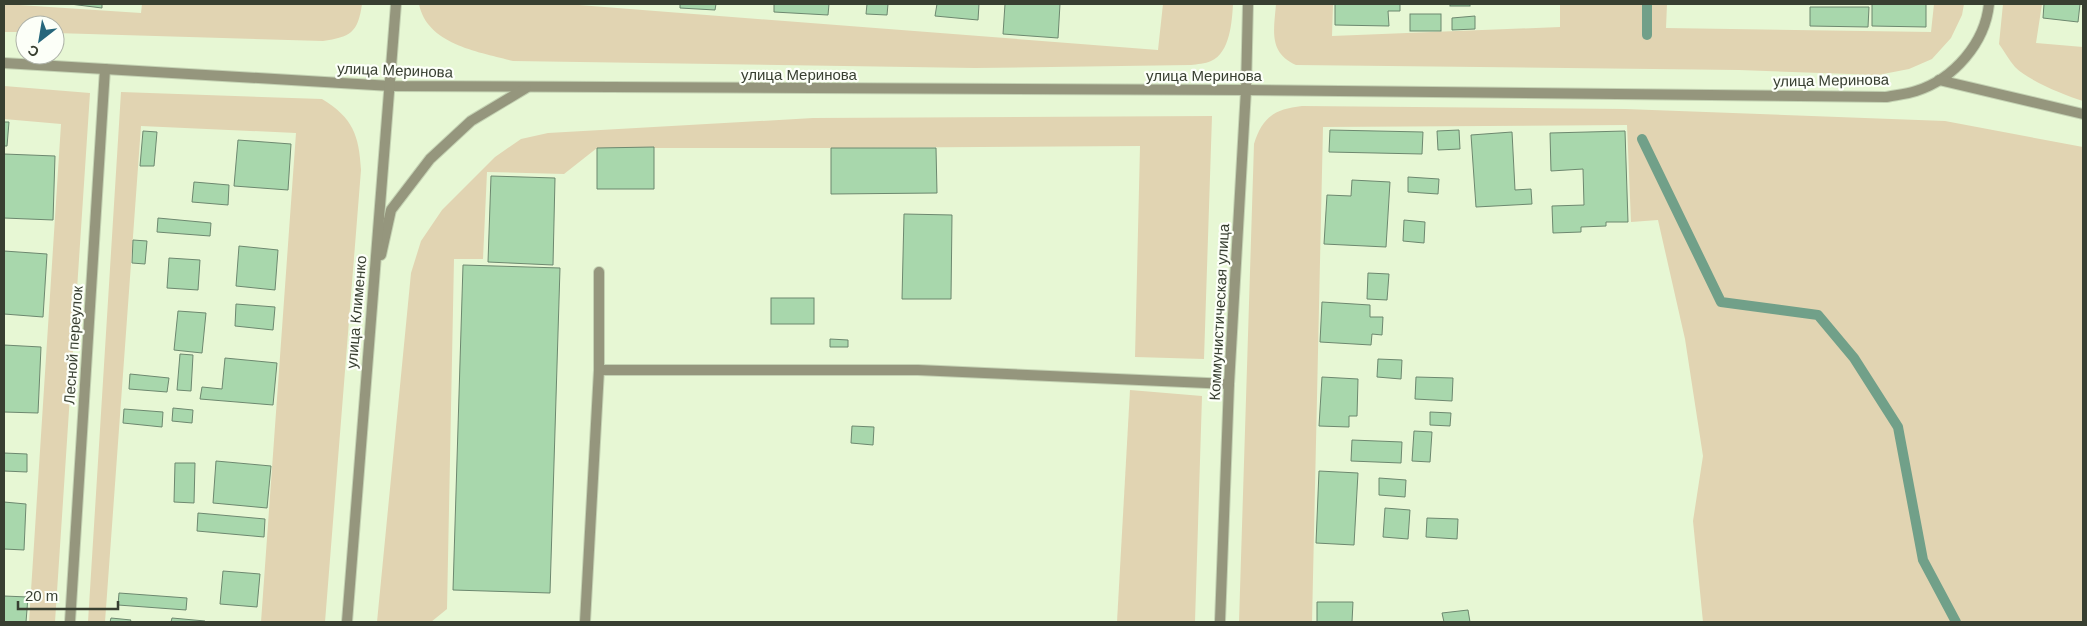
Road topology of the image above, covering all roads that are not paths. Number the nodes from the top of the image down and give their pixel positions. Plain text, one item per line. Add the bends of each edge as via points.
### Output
1 (396, 4) edge
2 (1248, 4) edge
3 (1989, 4) edge
4 (4, 64) edge
5 (105, 69) junction
6 (1939, 80) junction
7 (391, 86) junction
8 (526, 88) junction
9 (1246, 90) junction
10 (2083, 114) edge
11 (599, 272) dead end
12 (372, 297) junction
13 (599, 370) junction
14 (1229, 384) junction
15 (70, 622) edge
16 (346, 622) edge
17 (584, 622) edge
18 (1220, 622) edge

1 - 7 street, улица Клименко
2 - 9 street, Коммунистическая улица
3 - 6 street, улица Меринова via 1983,30 1971,50 1958,67
4 - 5 street, улица Меринова
5 - 7 street, улица Меринова
5 - 15 street, Лесной переулок
6 - 9 street, улица Меринова via 1916,91 1886,97
6 - 10 street
7 - 8 street, улица Меринова
7 - 12 street, улица Клименко
8 - 9 street, улица Меринова
8 - 12 street via 472,121 430,160 390,210
9 - 14 street, Коммунистическая улица
11 - 13 street
12 - 16 street, улица Клименко
13 - 14 street via 918,370
13 - 17 street
14 - 18 street, Коммунистическая улица

